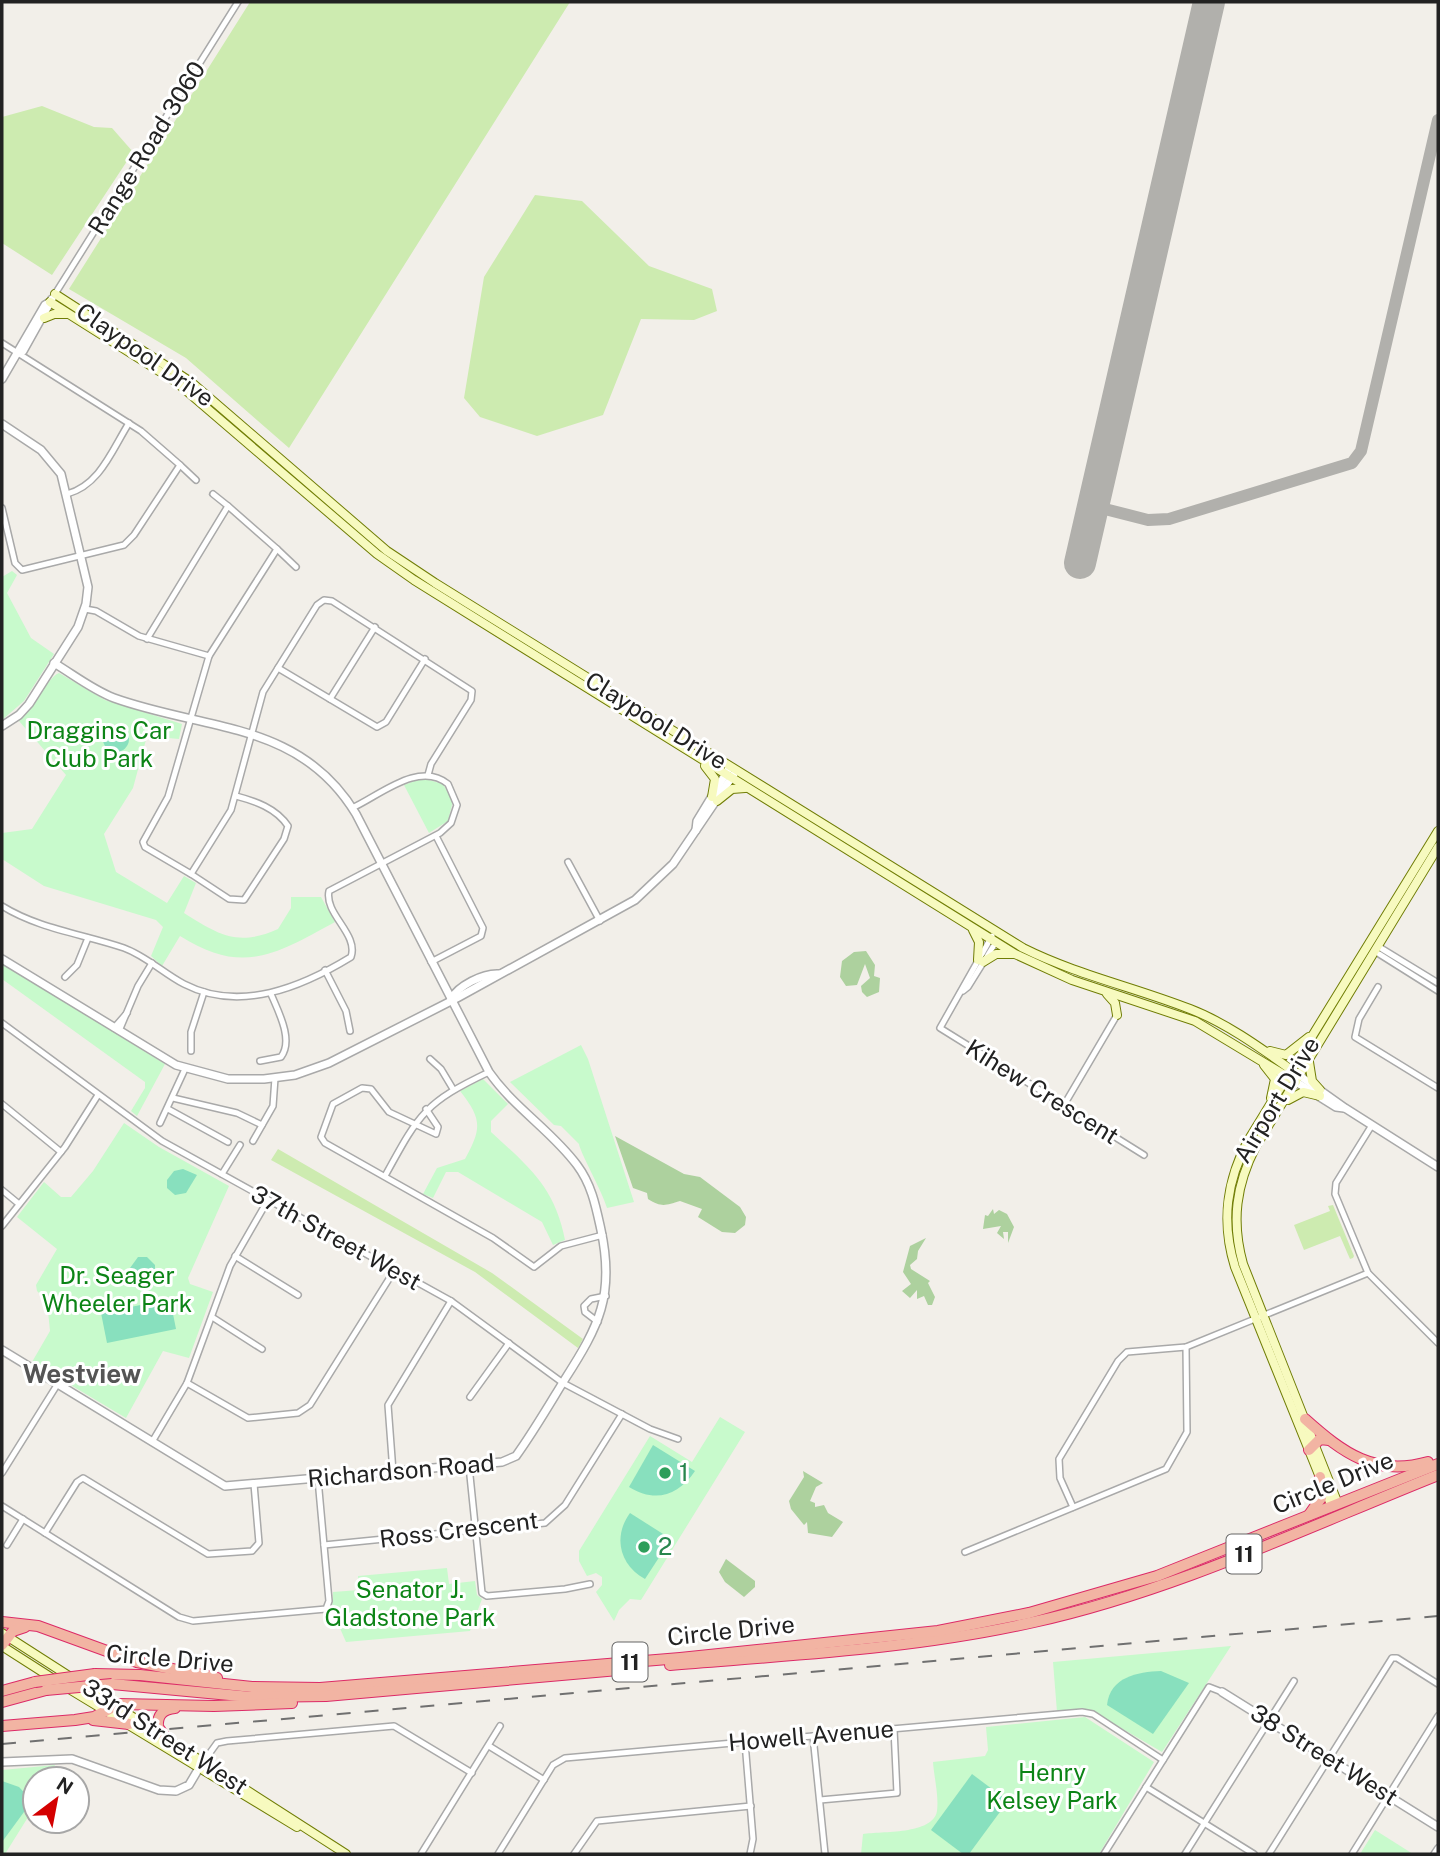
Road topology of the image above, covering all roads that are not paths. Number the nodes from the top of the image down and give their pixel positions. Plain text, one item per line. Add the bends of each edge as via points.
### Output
1 (238, 2) edge
2 (52, 298) junction
3 (70, 314) junction
4 (44, 318) junction
5 (2, 343) edge
6 (18, 353) junction
7 (2, 379) edge
8 (129, 423) junction
9 (2, 424) edge
10 (180, 465) junction
11 (196, 480) dead end
12 (67, 494) junction
13 (213, 494) dead end
14 (228, 506) junction
15 (2, 508) edge
16 (276, 549) junction
17 (82, 556) junction
18 (296, 567) dead end
19 (85, 609) junction
20 (375, 627) junction
21 (147, 639) junction
22 (209, 656) junction
23 (425, 659) junction
24 (54, 663) junction
25 (278, 668) junction
26 (330, 699) junction
27 (189, 719) junction
28 (2, 726) edge
29 (251, 735) junction
30 (696, 756) junction
31 (731, 773) junction
32 (428, 775) junction
33 (750, 789) junction
34 (236, 796) junction
35 (714, 799) junction
36 (352, 808) junction
37 (1438, 831) edge
38 (436, 836) junction
39 (1438, 847) edge
40 (568, 862) dead end
41 (380, 864) junction
42 (191, 874) junction
43 (2, 906) edge
44 (600, 922) junction
45 (971, 928) junction
46 (995, 937) junction
47 (88, 938) junction
48 (1378, 950) junction
49 (1015, 954) junction
50 (2, 959) edge
51 (981, 961) junction
52 (431, 962) junction
53 (152, 963) junction
54 (325, 970) junction
55 (65, 977) dead end
56 (1438, 983) edge
57 (1378, 987) dead end
58 (1097, 988) junction
59 (1438, 991) edge
60 (204, 992) junction
61 (271, 994) junction
62 (451, 999) junction
63 (1143, 1002) junction
64 (1117, 1015) junction
65 (1325, 1019) junction
66 (2, 1023) edge
67 (117, 1030) junction
68 (350, 1031) dead end
69 (1249, 1042) junction
70 (191, 1051) dead end
71 (1249, 1052) junction
72 (430, 1059) dead end
73 (260, 1061) dead end
74 (1309, 1061) junction
75 (185, 1069) junction
76 (489, 1072) junction
77 (1294, 1076) junction
78 (275, 1079) junction
79 (1438, 1088) edge
80 (453, 1089) junction
81 (1320, 1093) junction
82 (98, 1095) junction
83 (173, 1098) junction
84 (2, 1104) edge
85 (1064, 1105) junction
86 (168, 1108) junction
87 (426, 1109) junction
88 (1273, 1110) junction
89 (160, 1123) dead end
90 (262, 1125) junction
91 (414, 1125) junction
92 (1372, 1125) junction
93 (253, 1141) dead end
94 (228, 1142) dead end
95 (240, 1145) dead end
96 (61, 1152) junction
97 (1144, 1155) dead end
98 (1438, 1167) edge
99 (222, 1174) junction
100 (385, 1177) junction
101 (2, 1191) edge
102 (268, 1200) junction
103 (19, 1204) junction
104 (2, 1226) edge
105 (603, 1235) junction
106 (235, 1256) junction
107 (394, 1270) junction
108 (1368, 1273) junction
109 (298, 1295) dead end
110 (606, 1296) junction
111 (451, 1301) junction
112 (1263, 1316) junction
113 (212, 1317) junction
114 (1254, 1321) junction
115 (598, 1322) junction
116 (509, 1343) junction
117 (1438, 1343) edge
118 (1186, 1347) junction
119 (262, 1349) dead end
120 (2, 1350) edge
121 (187, 1383) junction
122 (563, 1383) junction
123 (57, 1385) junction
124 (470, 1397) dead end
125 (622, 1414) junction
126 (1305, 1419) junction
127 (678, 1439) dead end
128 (1329, 1440) junction
129 (152, 1442) junction
130 (1312, 1447) junction
131 (1438, 1462) edge
132 (469, 1466) junction
133 (393, 1472) junction
134 (2, 1473) edge
135 (1438, 1475) edge
136 (1320, 1478) junction
137 (318, 1479) junction
138 (254, 1484) junction
139 (1389, 1494) junction
140 (2, 1506) edge
141 (1335, 1506) junction
142 (1073, 1507) junction
143 (23, 1519) junction
144 (1301, 1519) junction
145 (474, 1531) junction
146 (1298, 1532) junction
147 (45, 1533) junction
148 (7, 1545) dead end
149 (324, 1545) junction
150 (965, 1552) dead end
151 (590, 1584) dead end
152 (2, 1622) edge
153 (71, 1638) junction
154 (3, 1640) edge
155 (1294, 1681) dead end
156 (1438, 1684) edge
157 (303, 1689) junction
158 (2, 1691) edge
159 (1222, 1692) joint
160 (326, 1696) junction
161 (2, 1702) edge
162 (114, 1704) junction
163 (214, 1706) junction
164 (104, 1711) junction
165 (1438, 1716) edge
166 (75, 1720) junction
167 (1270, 1721) junction
168 (129, 1724) junction
169 (2, 1726) edge
170 (500, 1726) dead end
171 (894, 1729) junction
172 (813, 1736) junction
173 (165, 1737) junction
174 (745, 1742) junction
175 (489, 1746) junction
176 (1329, 1758) junction
177 (1163, 1760) junction
178 (2, 1762) edge
179 (201, 1765) junction
180 (472, 1773) junction
181 (544, 1780) junction
182 (1146, 1787) junction
183 (1389, 1796) junction
184 (820, 1800) junction
185 (751, 1806) junction
186 (1204, 1823) junction
187 (1438, 1827) edge
188 (1438, 1848) edge
189 (346, 1854) edge
190 (421, 1854) edge
191 (498, 1854) edge
192 (574, 1854) edge
193 (750, 1854) edge
194 (825, 1854) edge
195 (1104, 1854) edge
196 (1185, 1854) edge
197 (1254, 1854) edge
198 (1269, 1854) edge
199 (1352, 1854) edge
200 (1434, 1854) edge

1 - 2 street, Range Road 3060
2 - 3 main road, Claypool Drive
2 - 4 street
2 - 6 street
2 - 31 main road, Claypool Drive via 191,382 410,567
3 - 4 main road
3 - 30 main road, Claypool Drive via 175,381 394,568
4 - 6 street
5 - 6 street
6 - 7 street
6 - 8 street
8 - 10 street
8 - 12 street via 92,481
9 - 12 street via 48,456 61,474
10 - 11 street
10 - 17 street via 128,542
12 - 17 street
13 - 14 street
14 - 16 street
14 - 21 street
15 - 17 street via 18,568
16 - 18 street
16 - 22 street
17 - 19 street via 88,587
19 - 21 street
19 - 24 street
20 - 23 street
20 - 25 street via 324,600
20 - 26 street
21 - 22 street
22 - 27 street
23 - 26 street via 380,726 370,725
23 - 32 street via 470,688 473,695
24 - 27 street, Richardson Road via 112,697
24 - 28 street via 29,704
25 - 26 street
25 - 29 street via 264,692
27 - 29 street, Richardson Road
27 - 42 street via 168,797 143,842
29 - 34 street
29 - 36 street, Richardson Road via 310,760 328,775
30 - 31 main road, Claypool Drive
30 - 35 main road via 715,779
31 - 33 main road, Claypool Drive
31 - 35 street
31 - 46 main road, Claypool Drive
32 - 36 street via 414,777
32 - 38 street via 448,783 456,799 454,817
33 - 35 main road via 732,789
33 - 45 main road, Claypool Drive
34 - 42 street
34 - 42 street via 281,817 288,826 284,839 244,900 229,898
35 - 44 street via 673,863 652,886
36 - 41 street, Richardson Road
37 - 65 main road, Airport Drive
38 - 41 street
38 - 52 street via 483,928 481,936
39 - 48 main road, Airport Drive
40 - 44 street
41 - 52 street, Richardson Road
41 - 54 street via 329,891 329,902 353,953
43 - 47 street via 24,918
44 - 62 street via 499,974 491,973 456,990
45 - 46 main road, Claypool Drive
45 - 51 main road via 979,942
46 - 49 main road, Claypool Drive
46 - 51 street
46 - 69 main road, Claypool Drive via 1065,968 1193,1010
47 - 53 street via 126,948
47 - 55 street via 77,965
48 - 56 street
48 - 59 street
48 - 74 main road, Airport Drive
49 - 51 main road via 996,954
49 - 58 main road, Claypool Drive
50 - 67 street
51 - 85 street, Kihew Crescent via 940,1028
52 - 62 street, Richardson Road
53 - 60 street
53 - 67 street
54 - 61 street
54 - 68 street via 346,1011
57 - 79 street via 1359,1019 1355,1037
58 - 63 main road, Claypool Drive
58 - 64 main road via 1112,997
60 - 61 street
60 - 70 street via 191,1032
61 - 73 street via 284,1026 285,1049 281,1057
62 - 76 street, Richardson Road
62 - 78 street via 329,1063
63 - 64 main road via 1128,1003
63 - 71 main road, Claypool Drive via 1195,1021
64 - 85 street
65 - 69 main road via 1296,1051 1286,1055
65 - 77 main road, Airport Drive
66 - 82 street, 37th Street West
67 - 75 street
69 - 77 main road, Claypool Drive
71 - 77 main road, Claypool Drive
71 - 88 main road via 1275,1079
72 - 80 street
74 - 77 main road, Airport Drive
74 - 81 main road via 1312,1081
75 - 78 street via 228,1079
75 - 83 street
76 - 80 street
76 - 105 street, Richardson Road via 579,1167 594,1197
77 - 81 street
77 - 88 main road, Airport Drive
78 - 90 street via 273,1106
80 - 87 street
81 - 88 main road via 1297,1093
81 - 92 street
82 - 96 street
82 - 99 street, 37th Street West via 162,1141
83 - 86 street
83 - 90 street via 237,1113
84 - 96 street
85 - 97 street, Kihew Crescent
86 - 89 street
86 - 94 street
87 - 91 street
87 - 91 street via 438,1133
88 - 112 main road, Airport Drive via 1246,1167 1236,1208 1240,1252
88 - 114 main road, Airport Drive via 1238,1161 1227,1202 1231,1255
90 - 93 street
91 - 100 street
91 - 100 street via 384,1108 368,1087 330,1107 322,1140
92 - 98 street
92 - 108 street via 1334,1188
95 - 99 street
96 - 103 street
99 - 102 street, 37th Street West
100 - 105 street via 493,1238 534,1267 561,1246
101 - 103 street
102 - 106 street
102 - 107 street, 37th Street West
103 - 104 street
105 - 110 street, Richardson Road
106 - 109 street
106 - 113 street
107 - 111 street, 37th Street West
107 - 121 street via 305,1411 248,1418
108 - 112 street
108 - 117 street
110 - 115 street, Richardson Road
110 - 115 street via 584,1306
111 - 116 street, 37th Street West
111 - 133 street via 388,1405
112 - 114 street
112 - 126 main road, Airport Drive
113 - 119 street
113 - 121 street
114 - 118 street
114 - 130 main road, Airport Drive
115 - 122 street, Richardson Road
116 - 122 street, 37th Street West
116 - 124 street
118 - 142 street via 1187,1434 1169,1465
118 - 142 street via 1140,1349 1127,1352 1118,1361 1059,1460 1060,1478
120 - 123 street, Richardson Road
121 - 129 street
122 - 125 street, 37th Street West
122 - 132 street, Richardson Road via 516,1456
123 - 129 street, Richardson Road
123 - 134 street
125 - 127 street, 37th Street West
125 - 145 street, Ross Crescent via 552,1519 537,1525
126 - 128 highway
126 - 130 main road, Airport Drive
128 - 130 highway via 1320,1439
128 - 131 highway via 1351,1457 1379,1466
129 - 138 street, Richardson Road via 221,1484
130 - 136 main road, Airport Drive
130 - 141 main road, Airport Drive
131 - 141 highway, Circle Drive / 11
132 - 133 street, Richardson Road
132 - 145 street
133 - 137 street, Richardson Road
135 - 139 highway, Circle Drive / 11
136 - 141 main road, Airport Drive
136 - 144 highway via 1318,1504
137 - 138 street, Richardson Road
137 - 149 street
138 - 147 street via 259,1544 252,1551 201,1551 83,1478
139 - 141 highway
139 - 146 highway, Circle Drive / 11
140 - 143 street
141 - 144 highway, Circle Drive / 11
141 - 146 highway
142 - 150 street
143 - 147 street
143 - 148 street
144 - 157 highway, Circle Drive / 11 via 1133,1584 985,1623 895,1637 680,1658
145 - 149 street, Ross Crescent
145 - 151 street via 484,1595
146 - 160 highway, Circle Drive / 11 via 1134,1595 1034,1622 918,1643
147 - 149 street via 179,1617 193,1621 326,1609
152 - 153 highway via 31,1624
153 - 154 highway via 25,1626
153 - 157 highway via 149,1665
154 - 162 main road, 33rd Street West
154 - 164 main road, 33rd Street West
155 - 167 street
156 - 176 street via 1397,1658 1388,1663
157 - 158 highway, Circle Drive / 11, bridge via 95,1674
159 - 167 street, 38 Street West
159 - 177 street, 38 Street West via 1209,1687
160 - 161 highway, Circle Drive / 11, bridge via 251,1697 112,1684 46,1690
160 - 163 highway via 319,1701
162 - 163 highway
162 - 164 highway
162 - 173 main road, 33rd Street West
163 - 173 highway via 164,1711 158,1724
164 - 166 highway
164 - 168 main road, 33rd Street West
165 - 183 street
166 - 168 highway
166 - 169 highway
167 - 176 street, 38 Street West
167 - 186 street
168 - 179 main road, 33rd Street West
170 - 175 street
171 - 172 street, Howell Avenue
171 - 177 street, Howell Avenue via 1087,1712
171 - 184 street via 897,1793
172 - 174 street, Howell Avenue
172 - 184 street
173 - 179 main road, 33rd Street West
174 - 181 street, Howell Avenue via 560,1759
174 - 185 street
175 - 180 street
175 - 181 street
176 - 183 street, 38 Street West
176 - 198 street
177 - 182 street
178 - 179 street via 72,1759 159,1790 176,1791 189,1784
179 - 180 street via 217,1743 392,1726
179 - 189 main road, 33rd Street West
180 - 190 street
181 - 191 street, Howell Avenue
182 - 186 street
182 - 195 street
183 - 187 street, 38 Street West
183 - 199 street
184 - 194 street
185 - 192 street via 597,1821
185 - 193 street
186 - 196 street
186 - 197 street
188 - 200 street

